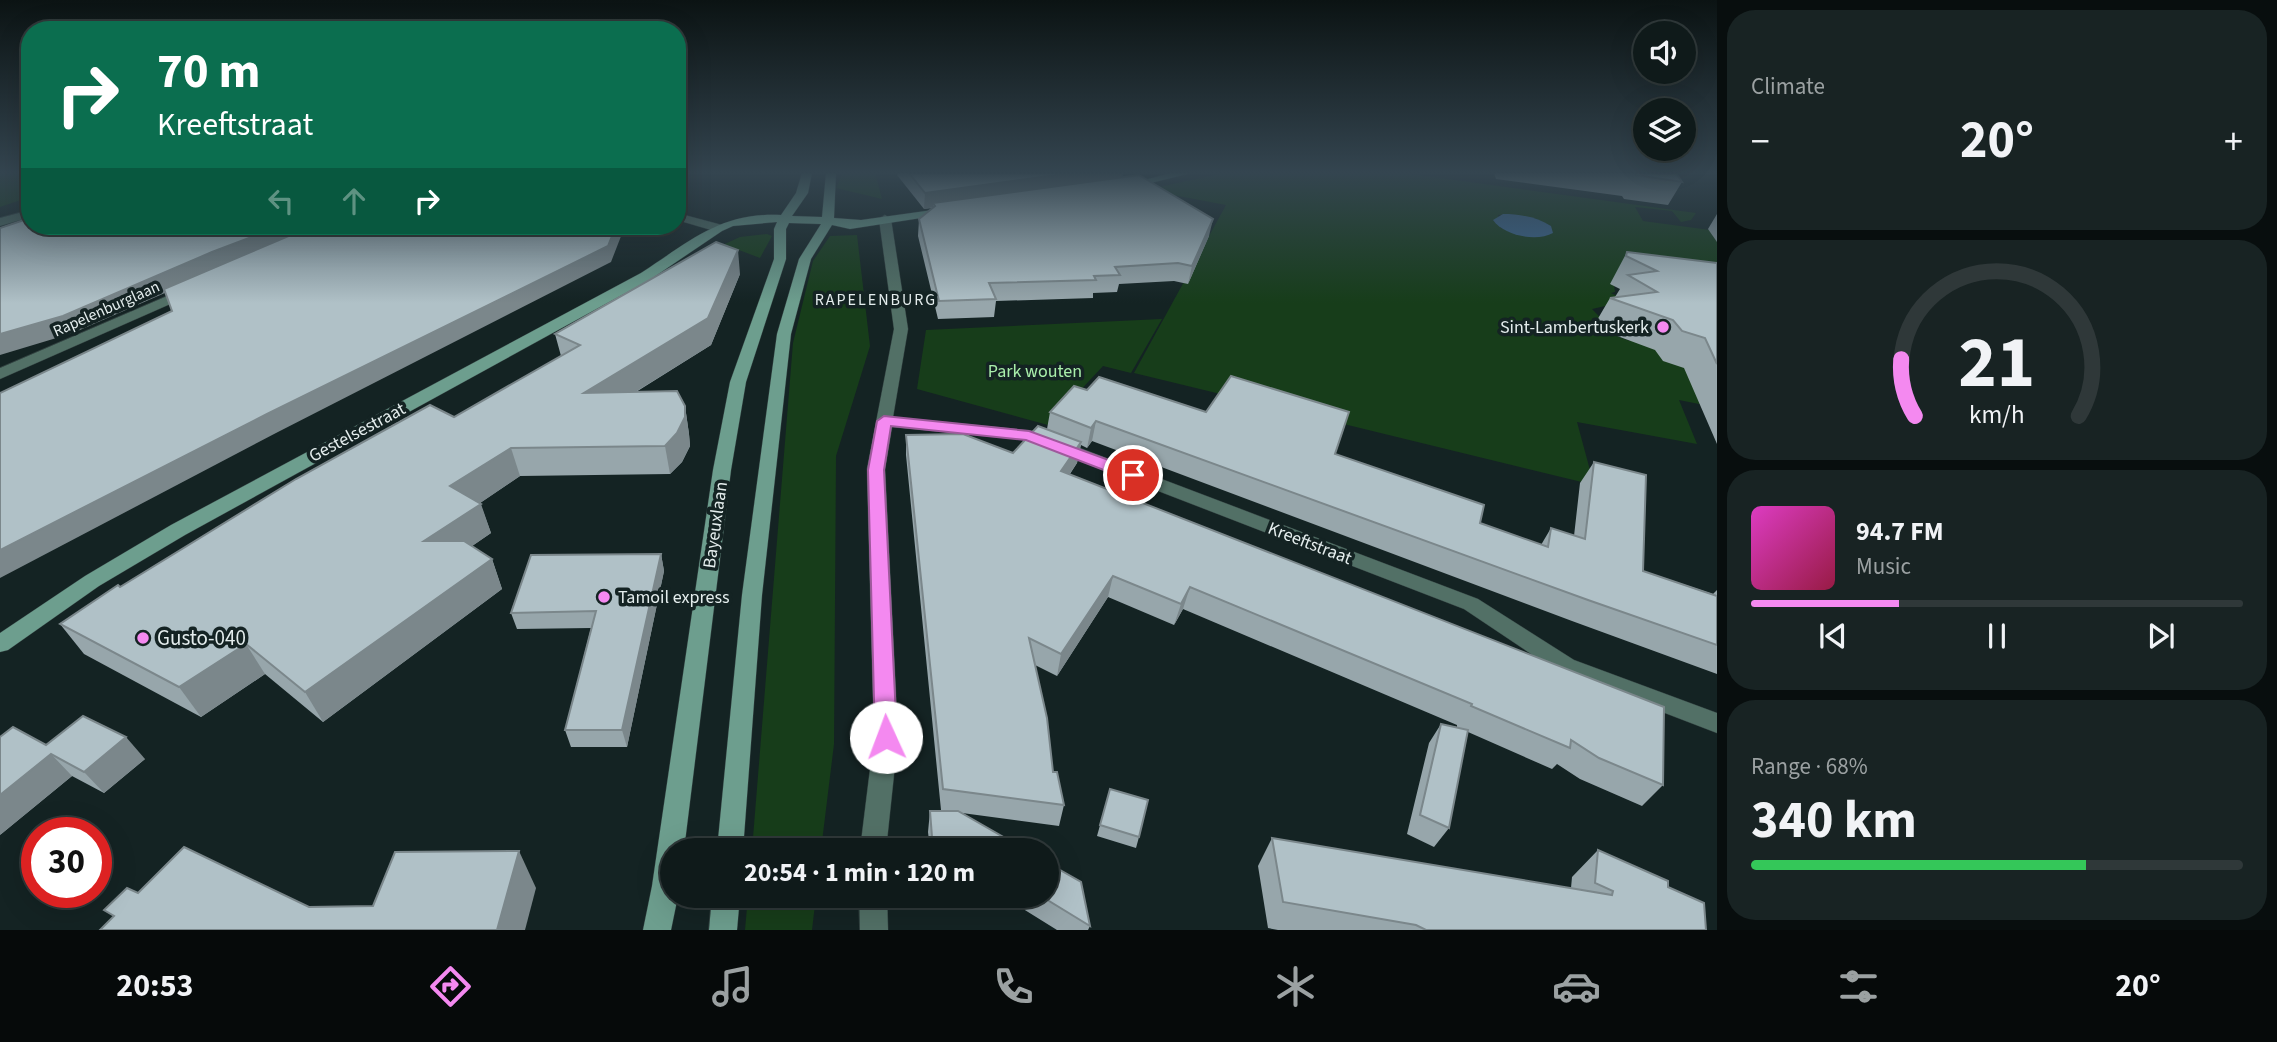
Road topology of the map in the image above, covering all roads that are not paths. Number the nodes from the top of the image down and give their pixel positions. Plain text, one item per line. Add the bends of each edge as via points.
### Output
1 (19, 216) edge
2 (786, 216) edge
3 (828, 216) edge
4 (904, 216) edge
5 (686, 219) edge
6 (885, 219) junction
7 (783, 221) junction
8 (0, 222) edge
9 (827, 223) junction
10 (718, 228) junction
11 (201, 285) edge
12 (0, 374) edge
13 (884, 421) junction
14 (0, 644) edge
15 (1717, 723) edge
16 (731, 838) edge
17 (874, 838) edge
18 (725, 908) edge
19 (873, 908) edge
20 (657, 930) edge
21 (723, 930) edge
22 (874, 930) edge

1 - 8 street
2 - 7 main road, Bayeuxlaan
3 - 9 main road
4 - 6 main road
5 - 10 street
6 - 9 main road
6 - 13 street via 901,329
7 - 9 main road
7 - 10 main road via 752,220
7 - 20 main road, Bayeuxlaan via 780,259 738,383 732,416
9 - 16 main road via 805,259 784,334 752,595
10 - 14 main road, Gestelsestraat via 646,276 178,530
11 - 12 street, Rapelenburglaan
13 - 15 street, Kreeftstraat via 1029,435 1471,604 1566,666
13 - 17 street via 876,470 886,737
18 - 21 main road
19 - 22 street

